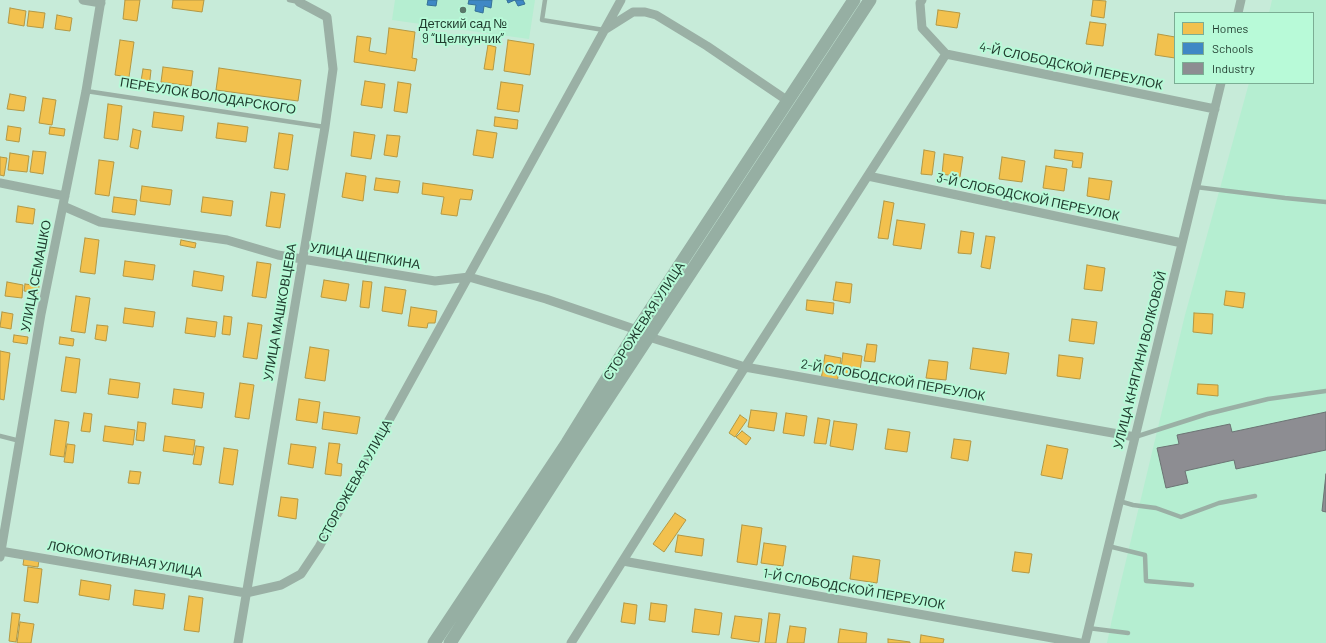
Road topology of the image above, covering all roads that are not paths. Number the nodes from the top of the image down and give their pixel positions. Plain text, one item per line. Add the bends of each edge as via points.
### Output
1 (83, 0) edge
2 (289, 0) edge
3 (545, 0) edge
4 (622, 0) edge
5 (854, 0) edge
6 (870, 0) edge
7 (922, 0) edge
8 (1241, 0) edge
9 (101, 2) edge
10 (299, 2) joint
11 (1238, 12) edge
12 (604, 30) junction
13 (946, 54) junction
14 (1221, 84) edge
15 (86, 91) junction
16 (788, 101) junction
17 (1215, 109) junction
18 (325, 127) junction
19 (868, 176) junction
20 (0, 183) edge
21 (1196, 187) junction
22 (66, 196) junction
23 (1326, 202) edge
24 (63, 206) junction
25 (1182, 243) junction
26 (302, 259) junction
27 (469, 277) junction
28 (637, 330) junction
29 (649, 337) junction
30 (745, 367) junction
31 (1326, 391) edge
32 (0, 436) edge
33 (1135, 437) junction
34 (20, 441) junction
35 (1256, 496) dead end
36 (1119, 501) junction
37 (1108, 546) junction
38 (0, 553) edge
39 (623, 561) junction
40 (1192, 585) dead end
41 (246, 593) junction
42 (1088, 628) junction
43 (1128, 633) dead end
44 (238, 643) edge
45 (434, 643) edge
46 (450, 643) edge
47 (571, 643) edge
48 (1080, 643) edge
49 (1085, 643) edge

1 - 9 street
2 - 10 lane
3 - 12 lane via 542,20
4 - 12 street, СТОРОЖЕВАЯ УЛИЦА
5 - 16 main road, СТОРОЖЕВАЯ УЛИЦА
6 - 29 main road, СТОРОЖЕВАЯ УЛИЦА
7 - 13 street via 922,28
8 - 11 street
9 - 15 street, УЛИЦА СЕМАШКО
10 - 18 street, УЛИЦА МАШКОВЦЕВА via 327,17 333,69
12 - 16 street via 633,12 656,15 708,46
12 - 27 street, СТОРОЖЕВАЯ УЛИЦА
13 - 17 street, 4-Й СЛОБОДСКОЙ ПЕРЕУЛОК
13 - 19 street
14 - 17 street, УЛИЦА КНЯГИНИ ВОЛКОВОЙ
15 - 18 lane, ПЕРЕУЛОК ВОЛОДАРСКОГО
15 - 22 street, УЛИЦА СЕМАШКО
16 - 28 main road, СТОРОЖЕВАЯ УЛИЦА
17 - 21 street, УЛИЦА КНЯГИНИ ВОЛКОВОЙ
18 - 26 street, УЛИЦА МАШКОВЦЕВА
19 - 25 street, 3-Й СЛОБОДСКОЙ ПЕРЕУЛОК
19 - 30 street
20 - 22 street
21 - 23 lane
21 - 25 street, УЛИЦА КНЯГИНИ ВОЛКОВОЙ
22 - 24 street, УЛИЦА СЕМАШКО
24 - 26 street, УЛИЦА ЩЕПКИНА via 100,222 227,240 278,255
24 - 34 street, УЛИЦА СЕМАШКО via 41,314
25 - 33 street, УЛИЦА КНЯГИНИ ВОЛКОВОЙ
26 - 27 street, УЛИЦА ЩЕПКИНА via 435,281
26 - 41 street, УЛИЦА МАШКОВЦЕВА
27 - 28 street, УЛИЦА ЩЕПКИНА via 546,299
27 - 41 street, СТОРОЖЕВАЯ УЛИЦА via 319,547 301,574 281,585
28 - 45 main road, СТОРОЖЕВАЯ УЛИЦА via 567,443
29 - 30 street, 2-Й СЛОБОДСКОЙ ПЕРЕУЛОК
29 - 46 main road, СТОРОЖЕВАЯ УЛИЦА
30 - 33 street, 2-Й СЛОБОДСКОЙ ПЕРЕУЛОК
30 - 39 street
31 - 33 lane via 1268,399 1207,414
32 - 34 lane
33 - 36 street, УЛИЦА КНЯГИНИ ВОЛКОВОЙ
34 - 38 street, УЛИЦА СЕМАШКО
35 - 36 lane via 1218,503 1181,517 1156,508
36 - 37 street, УЛИЦА КНЯГИНИ ВОЛКОВОЙ
37 - 40 lane via 1145,555 1146,581
37 - 42 street, УЛИЦА КНЯГИНИ ВОЛКОВОЙ
38 - 41 street, ЛОКОМОТИВНАЯ УЛИЦА
39 - 47 street
39 - 48 street, 1-Й СЛОБОДСКОЙ ПЕРЕУЛОК
41 - 44 street, УЛИЦА МАШКОВЦЕВА
42 - 43 lane
42 - 49 street, УЛИЦА КНЯГИНИ ВОЛКОВОЙ

